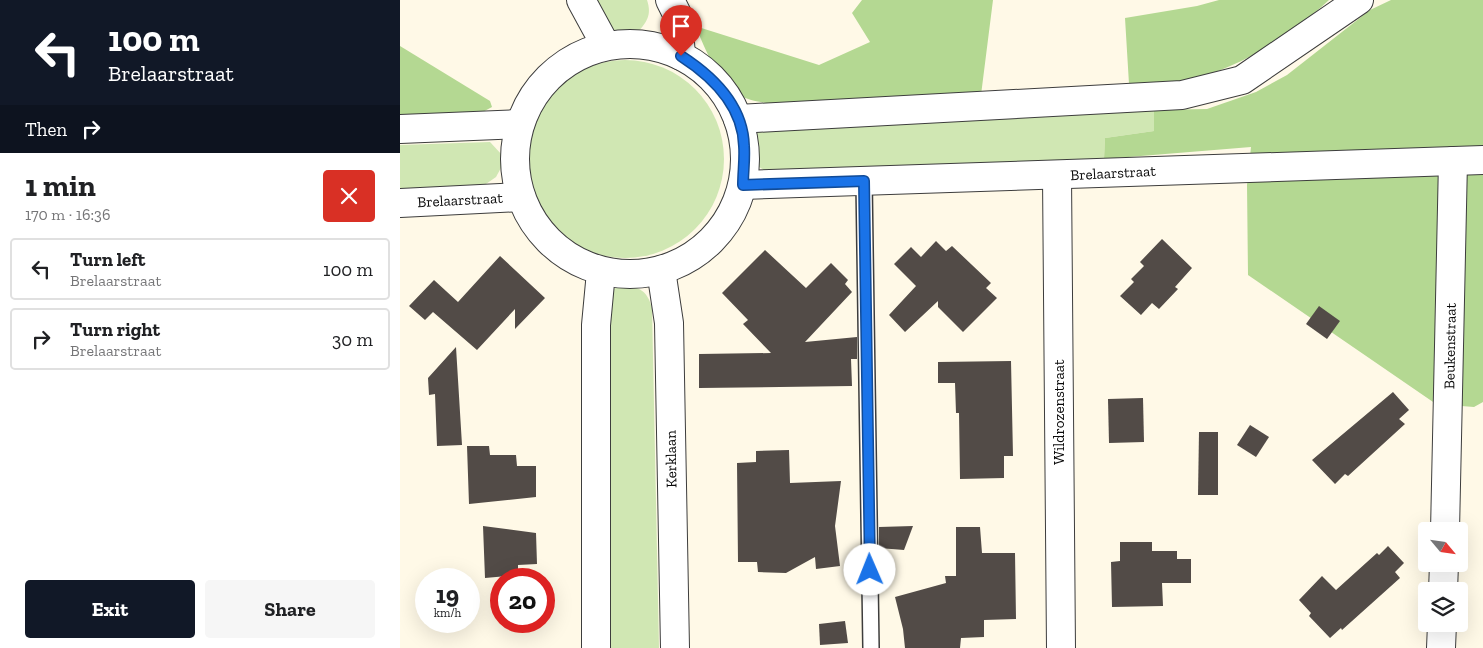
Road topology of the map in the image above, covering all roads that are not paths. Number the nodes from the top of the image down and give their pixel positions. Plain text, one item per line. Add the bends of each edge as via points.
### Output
1 (581, 0) edge
2 (670, 0) edge
3 (1359, 0) edge
4 (606, 46) junction
5 (681, 56) junction
6 (738, 119) junction
7 (520, 124) junction
8 (400, 130) edge
9 (1483, 160) edge
10 (1453, 161) junction
11 (1057, 176) junction
12 (864, 181) junction
13 (743, 185) junction
14 (521, 197) junction
15 (400, 203) edge
16 (661, 270) junction
17 (601, 272) junction
18 (1445, 522) edge
19 (1442, 632) edge
20 (596, 648) edge
21 (675, 648) edge
22 (871, 648) edge
23 (1061, 648) edge
24 (1441, 648) edge

1 - 4 street
2 - 5 street via 678,16
3 - 6 street via 1242,80 1182,95
4 - 5 street, Brelaarstraat via 650,45
4 - 7 street, Brelaarstraat via 576,57 552,74 534,96
5 - 6 street, Brelaarstraat via 705,71
6 - 13 street, Brelaarstraat via 744,144
7 - 8 street
7 - 14 street, Brelaarstraat via 515,166
9 - 10 street, Brelaarstraat
10 - 11 street, Brelaarstraat
10 - 18 street, Beukenstraat
11 - 12 street, Brelaarstraat
11 - 23 street, Wildrozenstraat
12 - 13 street, Brelaarstraat
12 - 22 lane
13 - 16 street, Brelaarstraat via 728,220 702,249
14 - 15 street, Brelaarstraat
14 - 17 street, Brelaarstraat via 541,233 565,255
16 - 17 street, Brelaarstraat via 626,274
16 - 21 street, Kerklaan via 668,323
17 - 20 street via 596,325
19 - 24 street

